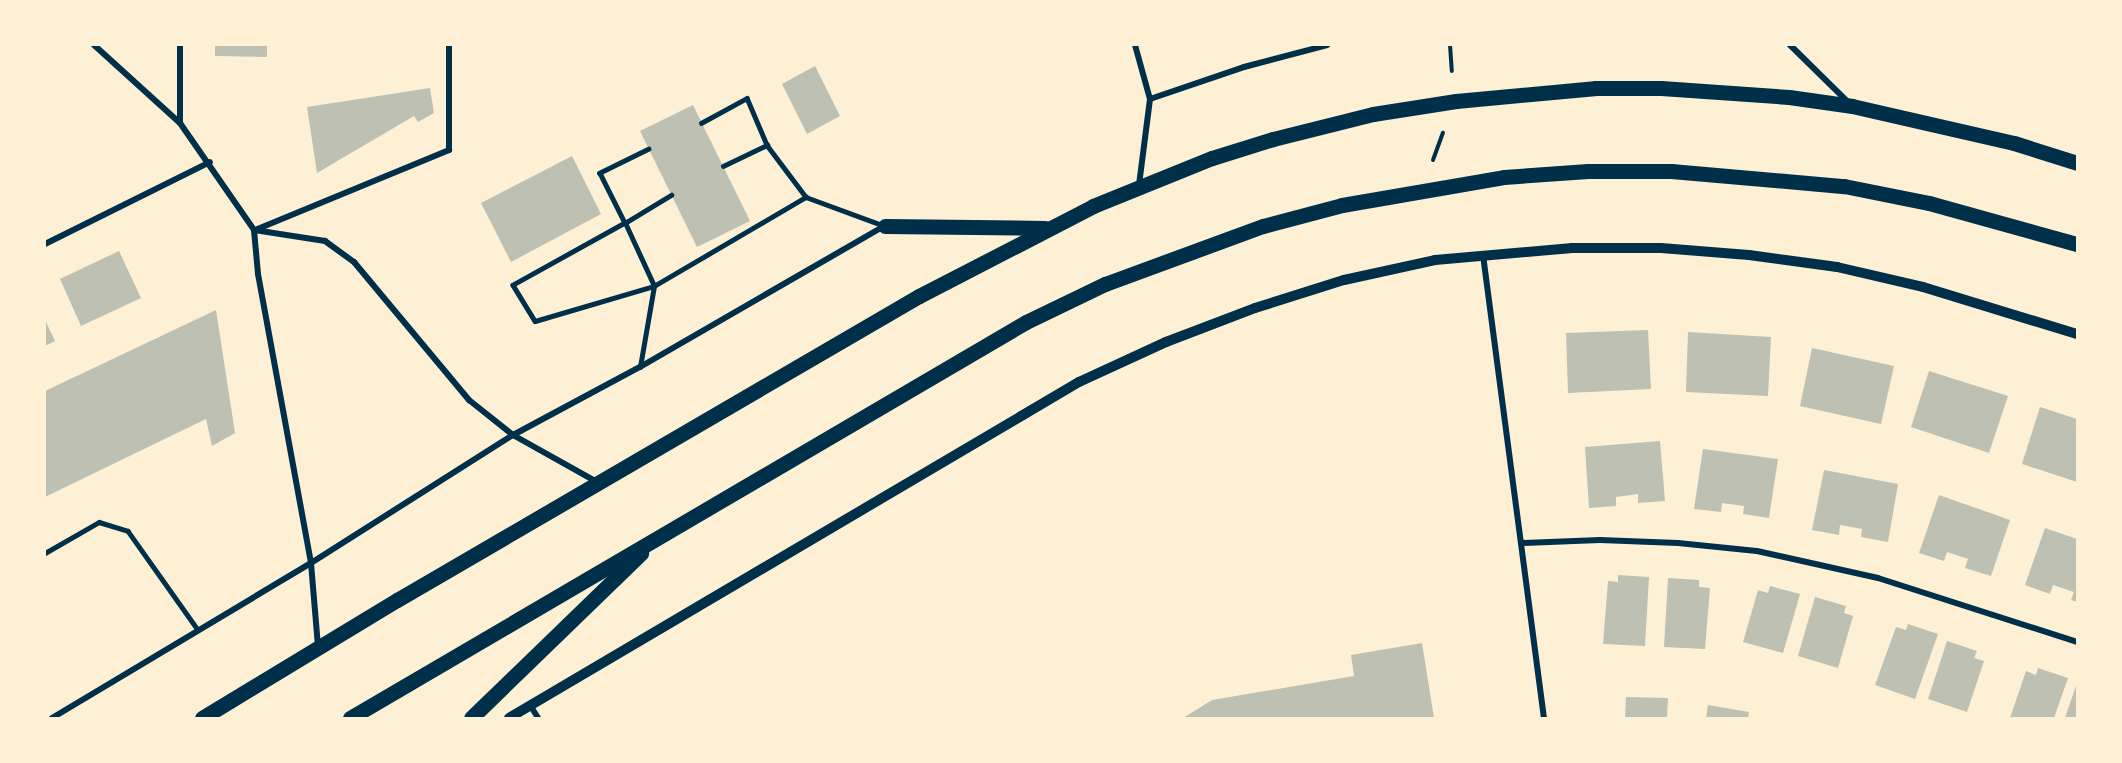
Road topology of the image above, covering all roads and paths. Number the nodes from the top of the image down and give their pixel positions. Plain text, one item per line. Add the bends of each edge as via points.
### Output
1 (94, 45) edge
2 (180, 45) edge
3 (449, 45) edge
4 (1135, 45) edge
5 (1327, 45) edge
6 (1450, 45) edge
7 (1790, 45) edge
8 (1150, 99) junction
9 (1456, 101) junction
10 (1852, 106) junction
11 (180, 123) junction
12 (701, 123) dead end
13 (767, 145) junction
14 (649, 148) dead end
15 (210, 162) junction
16 (2077, 164) edge
17 (723, 166) dead end
18 (1139, 186) junction
19 (1422, 188) junction
20 (671, 195) dead end
21 (807, 196) junction
22 (625, 223) junction
23 (885, 226) junction
24 (1048, 228) junction
25 (254, 230) junction
26 (45, 244) edge
27 (2077, 244) edge
28 (1483, 255) junction
29 (654, 286) junction
30 (2077, 334) edge
31 (640, 367) junction
32 (513, 435) junction
33 (598, 482) junction
34 (658, 537) junction
35 (1521, 543) junction
36 (45, 553) edge
37 (311, 563) junction
38 (198, 630) junction
39 (2077, 642) edge
40 (318, 650) junction
41 (530, 705) junction
42 (52, 718) edge
43 (202, 718) edge
44 (350, 718) edge
45 (471, 718) edge
46 (509, 718) edge
47 (538, 718) edge
48 (1544, 718) edge

1 - 11 street
2 - 11 street
3 - 25 street via 449,150
4 - 8 street
5 - 8 street via 1244,67
6 - 9 path
7 - 10 street
8 - 18 street
9 - 10 main road via 1596,88 1660,88 1778,96
9 - 18 main road via 1373,114 1293,134
9 - 19 path
10 - 16 main road via 2014,143
11 - 15 street
12 - 13 lane via 747,98
13 - 17 lane
13 - 21 lane
14 - 22 lane via 600,174
15 - 25 street
15 - 26 street
18 - 24 main road
19 - 27 main road via 1588,171 1757,176 1844,186 1929,203
19 - 34 main road via 1263,226 1105,284 951,364
20 - 22 lane
21 - 23 lane
21 - 29 lane
22 - 29 lane
22 - 29 lane via 513,285 535,321
23 - 24 main road
23 - 31 street
24 - 33 main road via 919,296
25 - 32 street via 325,241 354,262 450,380
25 - 37 street via 258,274
28 - 30 street via 1627,248 1749,255 1837,267 1923,286
28 - 35 street
28 - 41 street via 1435,260 1344,280 1166,342 1078,382
29 - 31 lane
31 - 32 street
32 - 33 street
32 - 37 street
33 - 40 main road
34 - 44 main road
34 - 45 main road
35 - 39 street via 1656,542 1757,552 1878,578
35 - 48 street
36 - 38 lane via 99,522 128,531
37 - 38 street
37 - 40 street
38 - 42 street
40 - 43 main road
41 - 46 street
41 - 47 street

